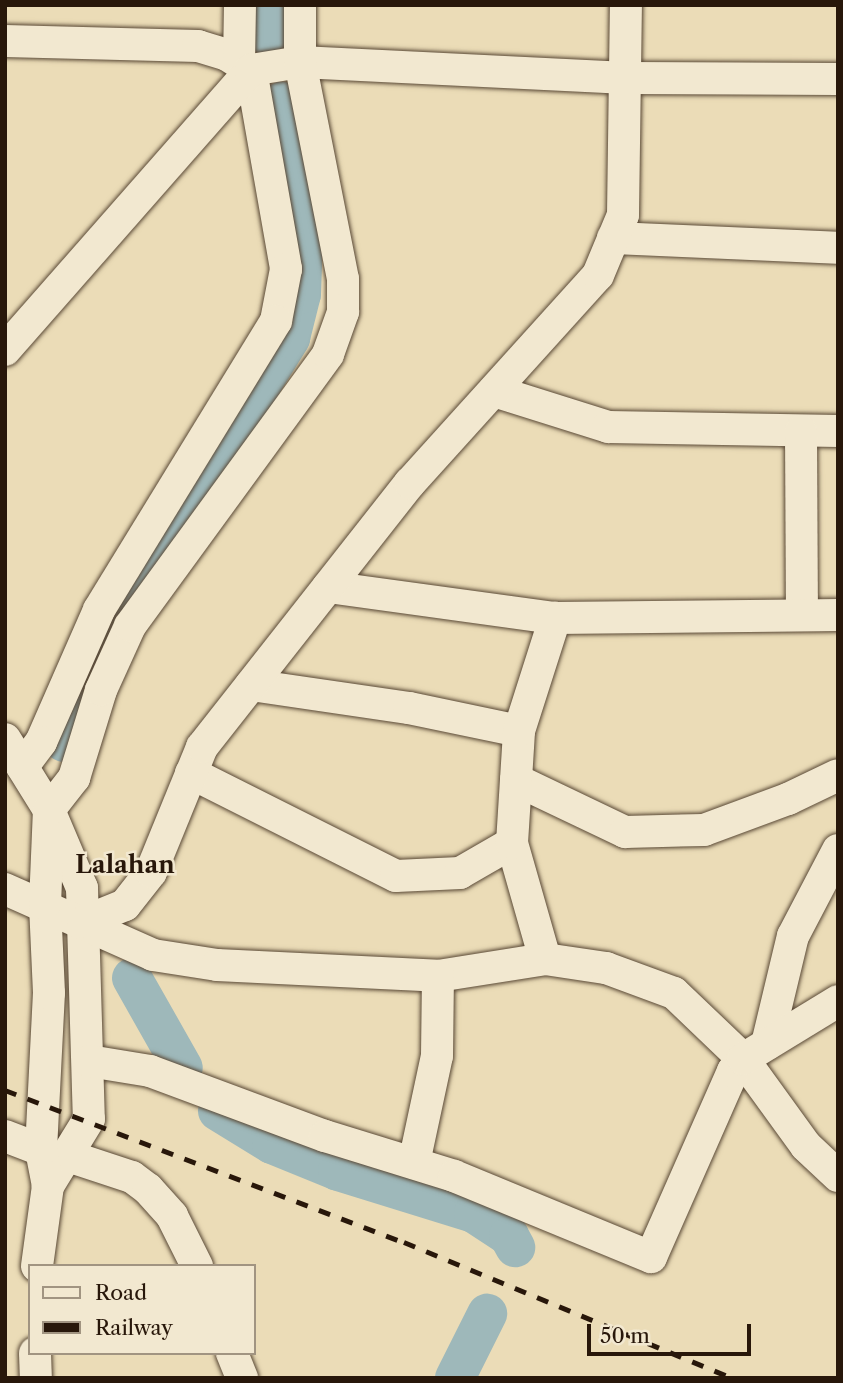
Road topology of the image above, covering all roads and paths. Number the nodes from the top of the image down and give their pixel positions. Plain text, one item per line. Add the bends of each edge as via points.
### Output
1 (240, 5) edge
2 (300, 5) edge
3 (626, 5) edge
4 (5, 41) edge
5 (300, 62) junction
6 (245, 66) junction
7 (627, 78) junction
8 (838, 79) edge
9 (613, 238) junction
10 (838, 248) edge
11 (10, 332) edge
12 (494, 391) junction
13 (801, 431) junction
14 (838, 431) edge
15 (328, 587) junction
16 (802, 614) junction
17 (838, 615) edge
18 (555, 618) junction
19 (251, 685) junction
20 (519, 731) junction
21 (5, 739) edge
22 (22, 767) junction
23 (191, 773) junction
24 (838, 775) edge
25 (516, 780) junction
26 (48, 810) junction
27 (512, 843) junction
28 (838, 850) edge
29 (5, 888) edge
30 (45, 904) junction
31 (83, 922) junction
32 (545, 959) junction
33 (438, 976) junction
34 (838, 1001) edge
35 (755, 1051) junction
36 (89, 1061) junction
37 (5, 1136) edge
38 (54, 1153) junction
39 (414, 1163) junction
40 (838, 1176) edge
41 (37, 1264) edge
42 (196, 1264) edge
43 (35, 1355) edge
44 (233, 1355) edge
45 (36, 1378) edge
46 (242, 1378) edge

1 - 6 street
2 - 5 street
3 - 7 street
4 - 6 street via 183,45 214,50
5 - 6 street
5 - 7 street
5 - 26 street via 343,279 340,326 328,354 137,615 101,690 74,778
6 - 11 street
6 - 22 street via 284,254 282,303 267,337 99,610 41,742
7 - 8 street
7 - 9 street via 623,215
9 - 10 street
9 - 12 street via 598,275
12 - 13 street via 608,427
12 - 15 street via 410,483
13 - 14 street
13 - 16 street
15 - 18 street
15 - 19 street
16 - 17 street
16 - 18 street
18 - 20 street
19 - 20 street via 409,708
19 - 23 street via 202,747
20 - 25 street
21 - 22 street
22 - 26 street
23 - 27 street via 396,876 460,873
23 - 31 street via 151,872 125,905
24 - 25 street via 704,830 625,832
25 - 27 street
26 - 30 street
26 - 31 street via 82,888
27 - 32 street
28 - 35 street via 793,936
29 - 30 street
30 - 31 street
30 - 38 street
31 - 33 street via 153,955 217,965
31 - 36 street
32 - 33 street
32 - 35 street via 606,968 674,993
33 - 39 street via 437,1056
34 - 35 street
35 - 39 street via 727,1080 651,1257 494,1190
35 - 40 street via 806,1146
36 - 38 street via 89,1119
36 - 39 street via 150,1071 325,1136
37 - 38 street
38 - 41 street
38 - 42 street via 132,1177 148,1189 176,1222
43 - 45 street
44 - 46 street

